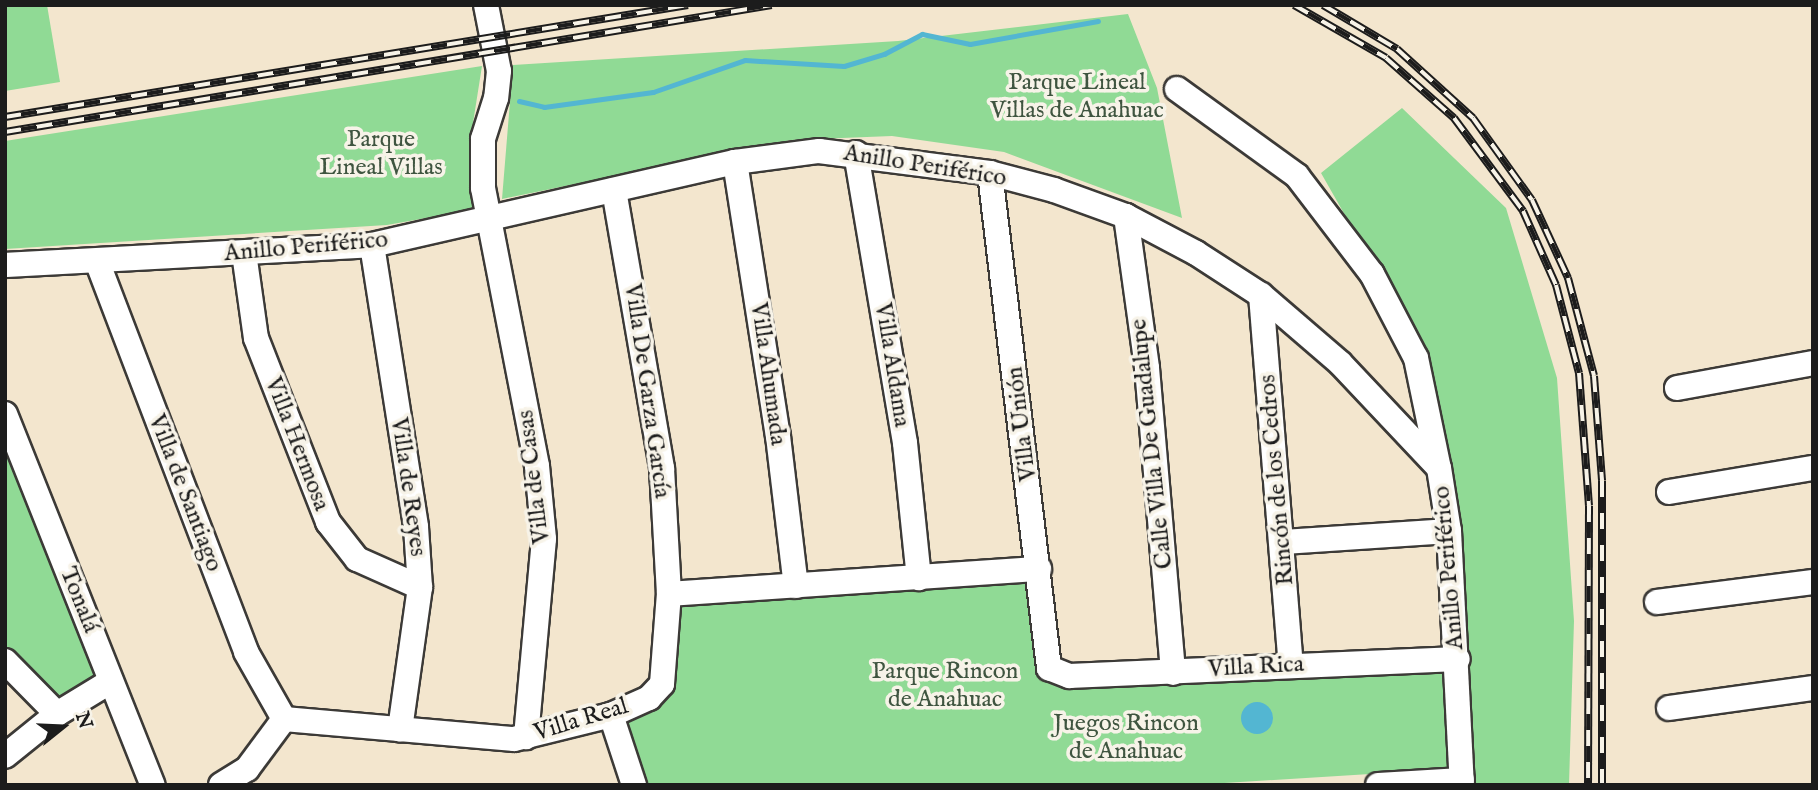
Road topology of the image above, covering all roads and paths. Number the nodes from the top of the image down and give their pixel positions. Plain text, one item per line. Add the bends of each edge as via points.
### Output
1 (486, 5) edge
2 (1177, 89) dead end
3 (856, 153) junction
4 (735, 162) junction
5 (990, 173) junction
6 (614, 190) junction
7 (1126, 216) junction
8 (486, 219) junction
9 (372, 245) junction
10 (244, 253) junction
11 (97, 261) junction
12 (5, 265) edge
13 (1261, 295) junction
14 (1813, 363) edge
15 (1677, 388) dead end
16 (5, 415) edge
17 (1439, 468) junction
18 (1813, 468) edge
19 (1669, 492) dead end
20 (1449, 531) junction
21 (1284, 542) junction
22 (1039, 569) junction
23 (919, 578) junction
24 (1813, 582) edge
25 (796, 586) junction
26 (420, 587) junction
27 (669, 594) junction
28 (1657, 603) dead end
29 (1458, 659) junction
30 (5, 661) edge
31 (1291, 665) junction
32 (1055, 672) joint
33 (1173, 673) junction
34 (111, 681) junction
35 (1813, 688) edge
36 (1669, 708) dead end
37 (57, 714) junction
38 (611, 715) junction
39 (284, 719) junction
40 (400, 730) junction
41 (526, 737) junction
42 (5, 755) edge
43 (1462, 783) edge
44 (153, 785) edge
45 (221, 785) edge
46 (634, 785) edge
47 (1378, 785) edge

1 - 8 street, Villa de Casas via 499,71 482,146
2 - 17 street via 1297,176 1372,274 1416,358
3 - 4 street, Anillo Periférico via 819,151
3 - 5 street, Anillo Periférico
3 - 23 street, Villa Aldama via 905,443
4 - 6 street, Anillo Periférico
4 - 25 street, Villa Ahumada
5 - 7 street, Anillo Periférico
5 - 22 street, Villa Unión
6 - 8 street, Anillo Periférico
6 - 27 street, Villa De Garza García via 662,468
7 - 13 street, Anillo Periférico
7 - 33 street, Calle Villa De Guadalupe via 1149,381
8 - 9 street, Anillo Periférico
8 - 41 street, Villa de Casas via 527,411 544,539
9 - 10 street, Anillo Periférico
9 - 26 street, Villa de Reyes via 416,527
10 - 11 street, Anillo Periférico
10 - 26 street, Villa Hermosa via 256,338 328,522 357,559
11 - 12 street, Anillo Periférico
11 - 39 street, Villa de Santiago via 242,641
13 - 17 street, Anillo Periférico via 1340,363
13 - 21 street, Rincón de los Cedros
14 - 15 street
16 - 34 street, Tonalá
17 - 20 street, Anillo Periférico
18 - 19 street
20 - 21 street
20 - 29 street, Anillo Periférico
21 - 31 street, Rincón de los Cedros
22 - 23 street
22 - 32 street, Villa Unión via 1046,660
23 - 25 street
24 - 28 street
25 - 27 street
26 - 40 street, Villa de Reyes
27 - 38 street, Villa Real via 662,684 649,698
29 - 31 street, Villa Rica
29 - 43 street, Anillo Periférico
30 - 37 street
31 - 33 street, Villa Rica
32 - 33 street, Villa Rica
34 - 37 street
34 - 44 street, Tonalá
35 - 36 street
37 - 42 street
38 - 41 street, Villa Real
38 - 46 street
39 - 40 street, Villa Real
39 - 45 street via 247,769
40 - 41 street, Villa Real via 495,739
43 - 47 street

